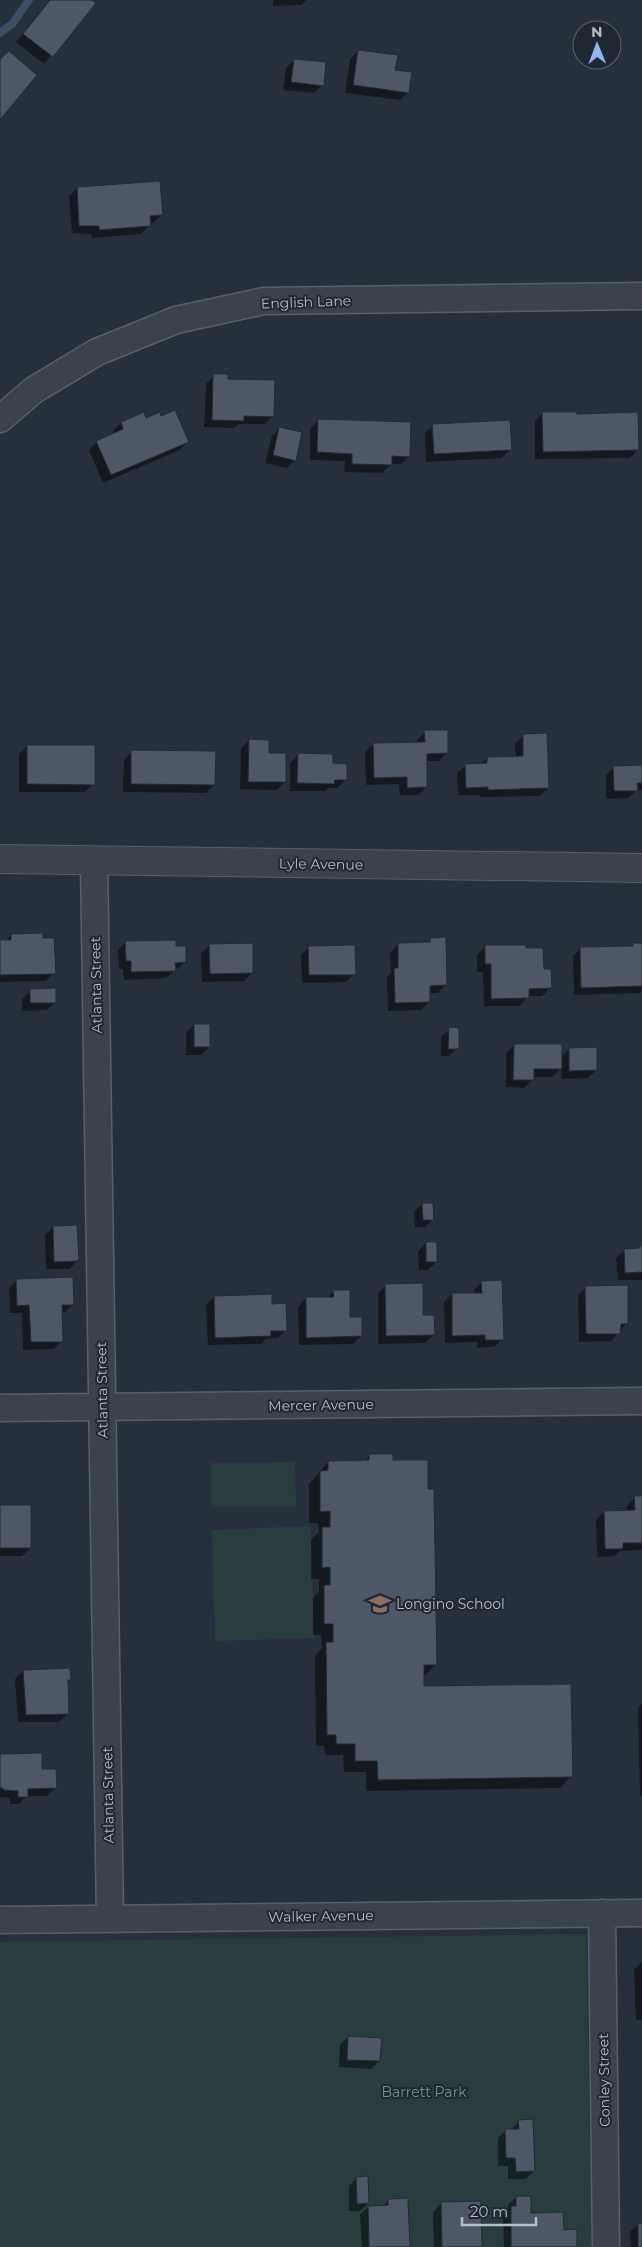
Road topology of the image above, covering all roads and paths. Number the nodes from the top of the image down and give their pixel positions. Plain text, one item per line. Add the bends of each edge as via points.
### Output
1 (642, 296) edge
2 (0, 419) edge
3 (0, 859) edge
4 (94, 860) junction
5 (642, 868) edge
6 (642, 1401) edge
7 (102, 1407) junction
8 (0, 1408) edge
9 (602, 1913) junction
10 (642, 1913) edge
11 (110, 1919) junction
12 (0, 1920) edge
13 (606, 2247) edge

1 - 2 street, English Lane via 264,301 176,320 97,352 34,390
3 - 4 street, Lyle Avenue
4 - 5 street, Lyle Avenue
4 - 7 street, Atlanta Street
6 - 7 street, Mercer Avenue
7 - 8 street, Mercer Avenue
7 - 11 street, Atlanta Street
9 - 10 street, Walker Avenue
9 - 11 street, Walker Avenue
9 - 13 street, Conley Street
11 - 12 street, Walker Avenue

